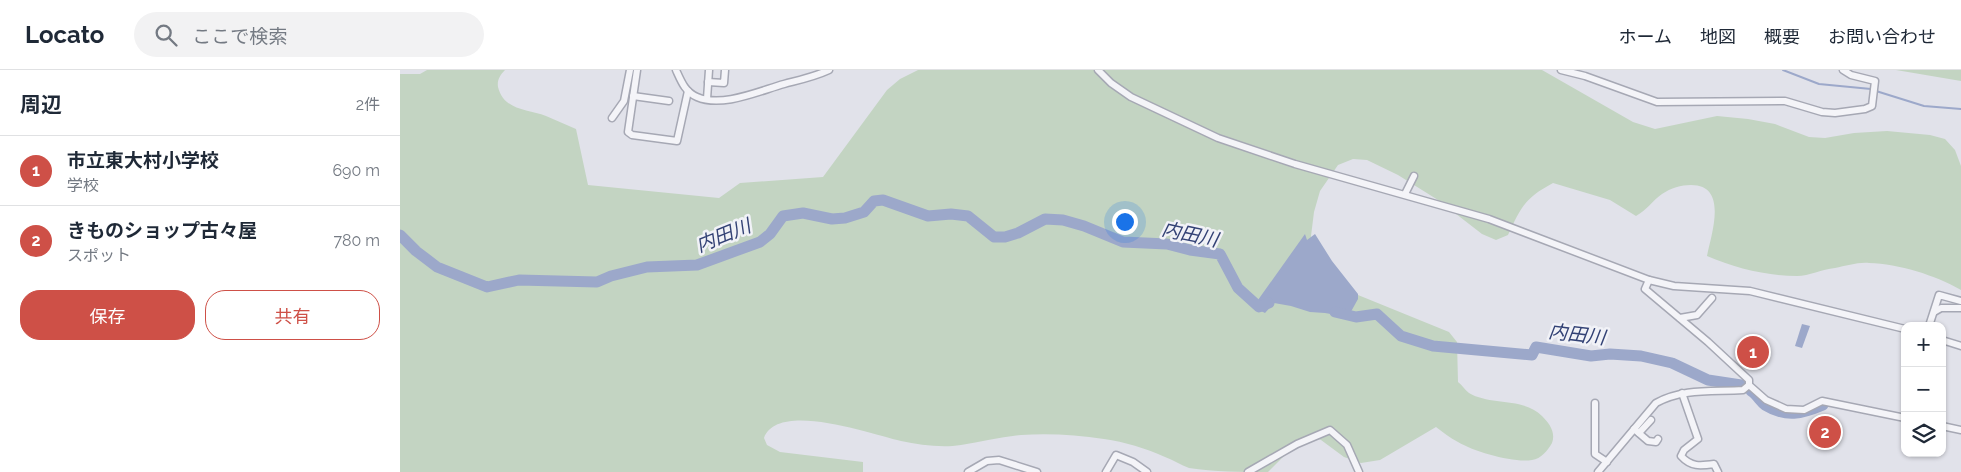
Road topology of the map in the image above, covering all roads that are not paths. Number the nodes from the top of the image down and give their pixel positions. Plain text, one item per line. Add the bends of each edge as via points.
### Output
1 (630, 70) edge
2 (637, 70) edge
3 (676, 70) edge
4 (709, 70) edge
5 (725, 70) edge
6 (829, 70) edge
7 (1098, 70) edge
8 (1560, 70) edge
9 (1842, 70) edge
10 (708, 82) junction
11 (688, 91) junction
12 (633, 96) junction
13 (707, 100) junction
14 (669, 101) dead end
15 (612, 118) dead end
16 (1414, 176) dead end
17 (1405, 194) junction
18 (1649, 280) junction
19 (1712, 298) dead end
20 (1961, 301) edge
21 (1961, 308) edge
22 (1934, 312) junction
23 (1680, 318) junction
24 (1930, 322) edge
25 (1901, 328) edge
26 (1946, 341) edge
27 (1961, 346) edge
28 (1749, 386) junction
29 (1682, 393) junction
30 (1595, 403) dead end
31 (1901, 417) edge
32 (1651, 420) dead end
33 (1946, 427) edge
34 (1961, 430) edge
35 (1637, 431) junction
36 (1658, 440) dead end
37 (1607, 462) junction
38 (968, 472) edge
39 (1037, 472) edge
40 (1106, 472) edge
41 (1147, 472) edge
42 (1248, 472) edge
43 (1359, 472) edge
44 (1598, 472) edge
45 (1718, 472) edge

1 - 15 street via 624,101
2 - 12 street
3 - 11 street
4 - 10 street
5 - 10 street via 724,83
6 - 13 street via 744,97
7 - 17 street via 1131,97 1218,138 1295,164
8 - 9 street via 1658,102 1785,101 1835,113 1872,106 1875,81
10 - 13 street
11 - 12 street via 677,141 628,132
11 - 13 street
12 - 14 street
16 - 17 street
17 - 18 street via 1489,219
18 - 23 street via 1645,289
18 - 25 street via 1674,286 1750,291
19 - 23 street via 1697,314
20 - 22 street via 1939,295
21 - 22 street via 1941,308
22 - 24 street
23 - 28 street via 1749,380
26 - 27 street
28 - 29 street via 1743,390
28 - 31 street via 1766,400 1786,409 1804,410 1822,401
29 - 35 street via 1656,403
29 - 45 street via 1698,439 1681,456 1695,466 1714,464
30 - 37 street via 1595,454
32 - 35 street
33 - 34 street
35 - 36 street via 1651,442
35 - 37 street
37 - 44 street
38 - 39 street via 987,461 999,460
40 - 41 street via 1116,455
42 - 43 street via 1297,444 1330,430 1346,445

